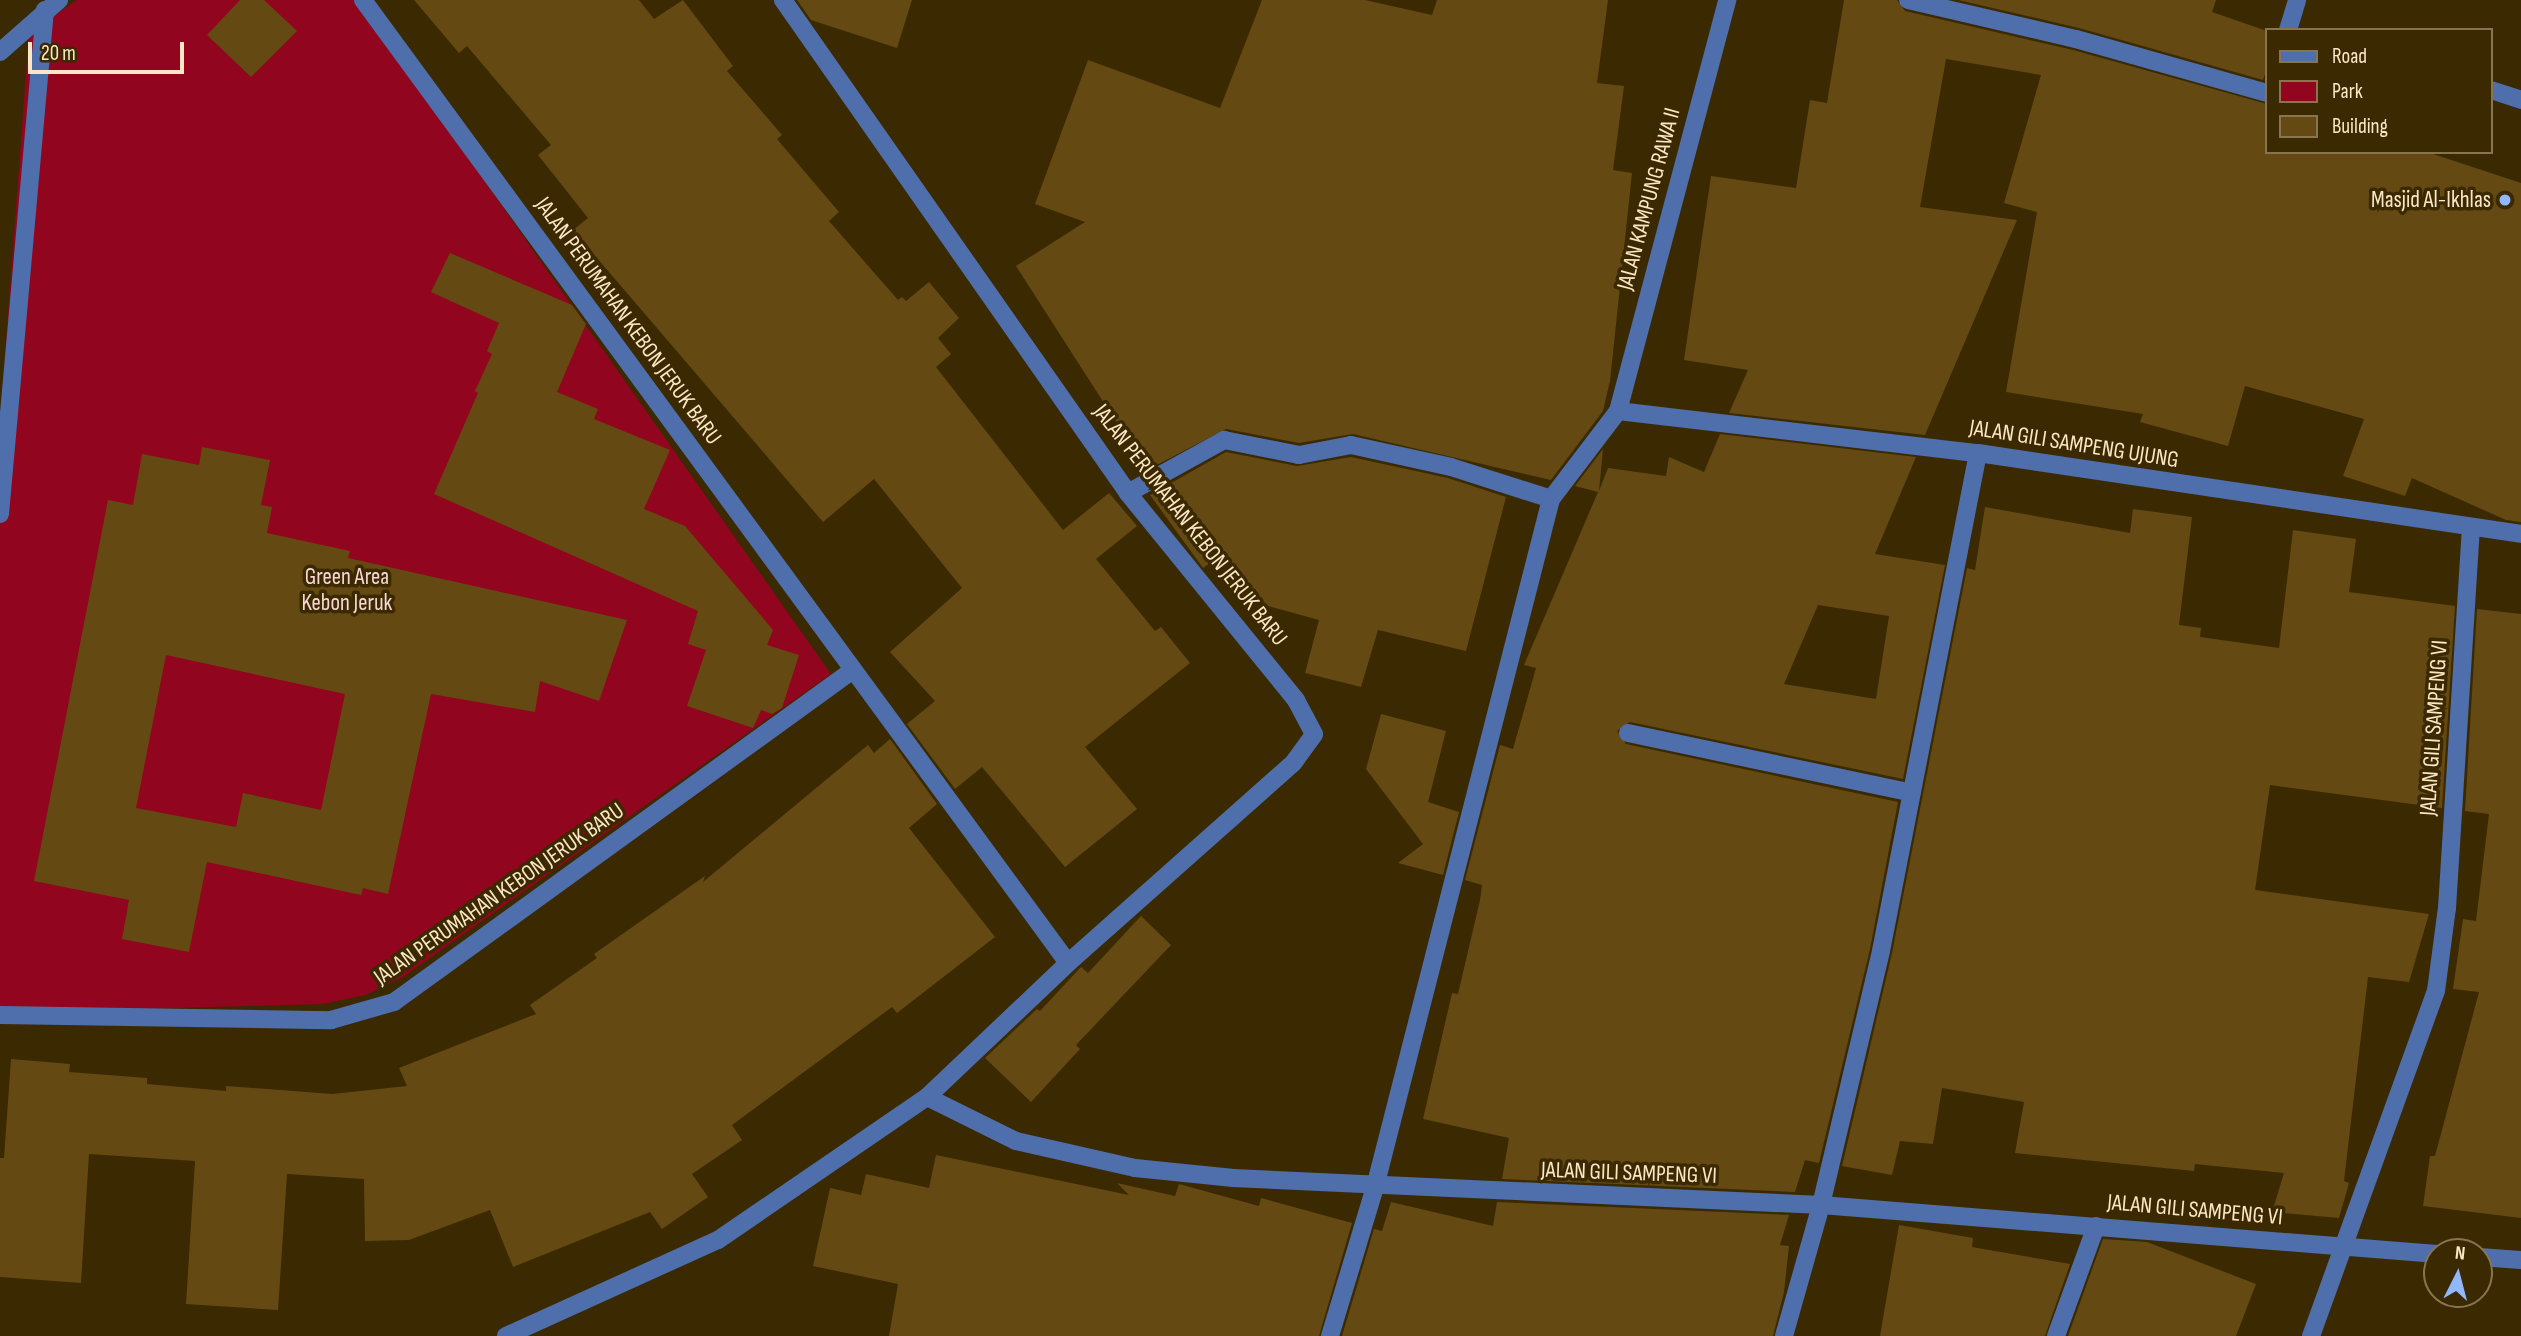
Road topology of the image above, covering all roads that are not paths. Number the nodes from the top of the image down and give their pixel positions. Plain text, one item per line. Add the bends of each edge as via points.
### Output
1 (363, 0) edge
2 (783, 0) edge
3 (1727, 0) edge
4 (1908, 0) edge
5 (2297, 0) edge
6 (52, 5) edge
7 (2295, 28) edge
8 (0, 52) edge
9 (2493, 91) edge
10 (2266, 93) edge
11 (2521, 100) edge
12 (1618, 411) junction
13 (5, 436) edge
14 (1978, 453) junction
15 (1128, 493) junction
16 (1551, 499) junction
17 (0, 514) edge
18 (2471, 530) junction
19 (2521, 534) edge
20 (853, 670) junction
21 (1628, 733) dead end
22 (1912, 793) junction
23 (1068, 962) junction
24 (0, 1015) edge
25 (927, 1097) junction
26 (1376, 1187) junction
27 (1821, 1206) junction
28 (2096, 1226) junction
29 (2341, 1246) junction
30 (2423, 1253) edge
31 (2493, 1258) edge
32 (2521, 1260) edge
33 (506, 1336) edge
34 (1331, 1336) edge
35 (1784, 1336) edge
36 (2056, 1336) edge
37 (2311, 1336) edge

1 - 20 street, JALAN PERUMAHAN KEBON JERUK BARU
2 - 15 street, JALAN PERUMAHAN KEBON JERUK BARU
3 - 12 street, JALAN KAMPUNG RAWA II
4 - 10 street via 2076,39
5 - 7 street
6 - 8 street
6 - 13 street
9 - 11 street
12 - 14 street, JALAN GILI SAMPENG UJUNG
12 - 16 street
13 - 17 street
14 - 18 street, JALAN GILI SAMPENG UJUNG
14 - 22 street
15 - 16 street via 1224,440 1299,455 1351,445 1451,467
15 - 23 street, JALAN PERUMAHAN KEBON JERUK BARU via 1296,700 1314,734 1294,762
16 - 26 street
18 - 19 street, JALAN GILI SAMPENG UJUNG
18 - 29 street, JALAN GILI SAMPENG VI via 2447,908 2436,991 2402,1093
20 - 23 street, JALAN PERUMAHAN KEBON JERUK BARU
20 - 24 street, JALAN PERUMAHAN KEBON JERUK BARU via 394,1002 331,1020
21 - 22 street
22 - 27 street via 1881,951
23 - 25 street, JALAN PERUMAHAN KEBON JERUK BARU
25 - 26 street, JALAN GILI SAMPENG VI via 1016,1141 1135,1168
25 - 33 street, JALAN PERUMAHAN KEBON JERUK BARU via 718,1240
26 - 27 street, JALAN GILI SAMPENG VI
26 - 34 street
27 - 28 street, JALAN GILI SAMPENG VI
27 - 35 street
28 - 29 street, JALAN GILI SAMPENG VI
28 - 36 street
29 - 30 street, JALAN GILI SAMPENG VI
29 - 37 street, JALAN GILI SAMPENG VI
31 - 32 street

